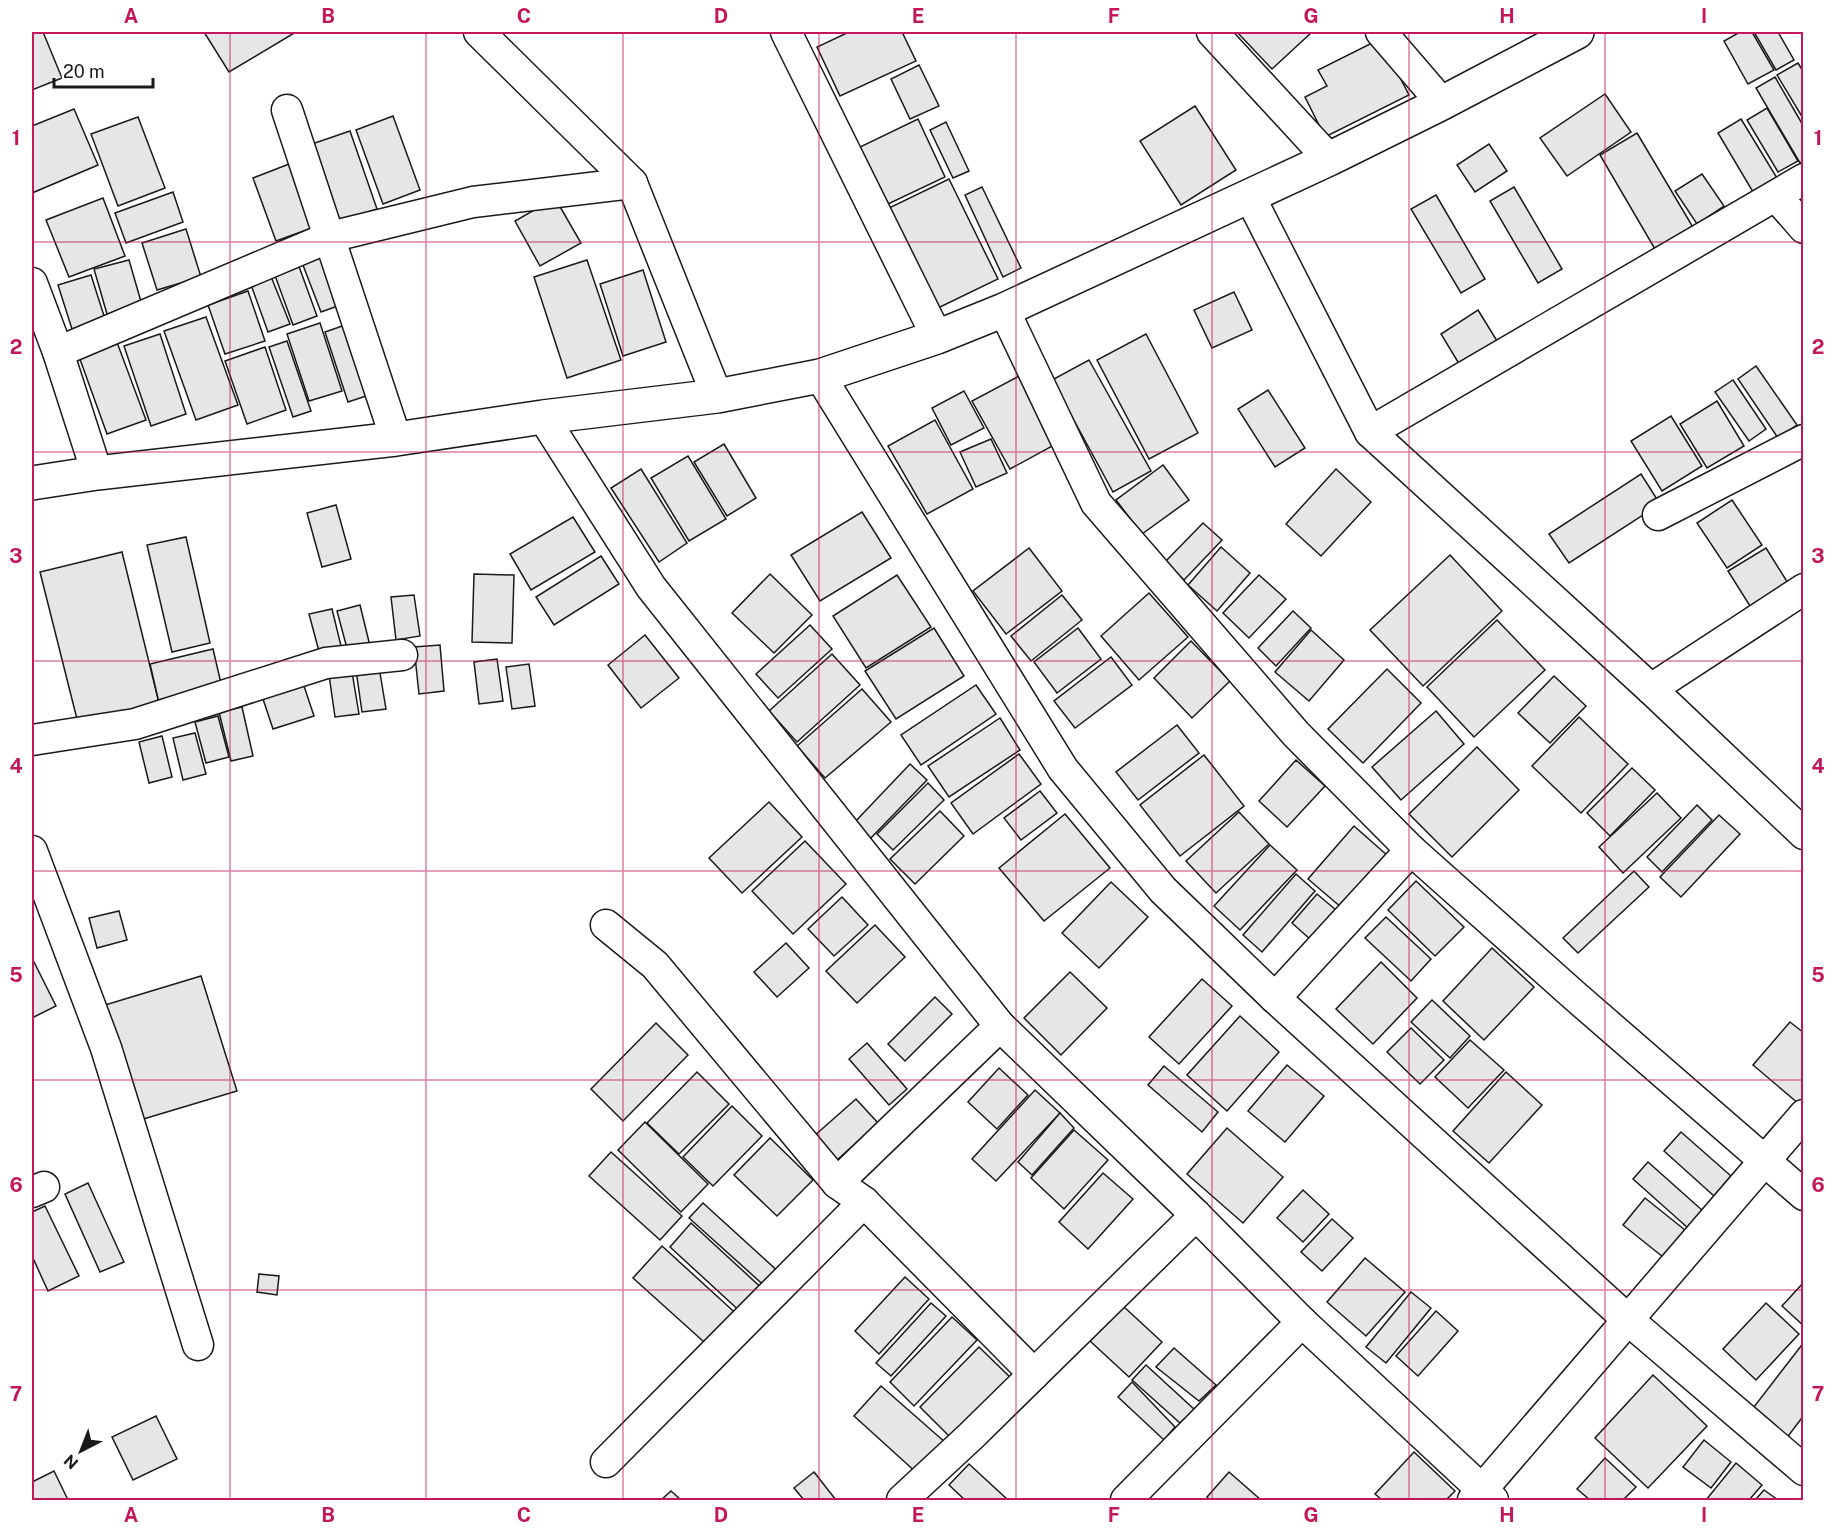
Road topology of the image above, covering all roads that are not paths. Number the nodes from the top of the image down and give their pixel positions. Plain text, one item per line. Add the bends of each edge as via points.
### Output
1 (479, 32) edge
2 (786, 32) edge
3 (1212, 32) edge
4 (1380, 32) edge
5 (1577, 32) edge
6 (1442, 103) junction
7 (287, 110) dead end
8 (1329, 159) junction
9 (1803, 179) edge
10 (632, 183) junction
11 (1776, 196) junction
12 (1250, 197) junction
13 (1803, 228) edge
14 (330, 237) junction
15 (32, 283) edge
16 (1004, 310) junction
17 (937, 337) junction
18 (58, 352) junction
19 (820, 376) junction
20 (717, 396) junction
21 (543, 417) junction
22 (1370, 432) junction
23 (396, 439) junction
24 (1803, 440) edge
25 (97, 473) junction
26 (32, 483) edge
27 (1658, 515) dead end
28 (1803, 589) edge
29 (402, 655) dead end
30 (1652, 689) junction
31 (32, 740) edge
32 (1803, 834) edge
33 (1411, 850) junction
34 (32, 851) edge
35 (606, 925) dead end
36 (1275, 998) junction
37 (1000, 1026) junction
38 (1803, 1115) edge
39 (1764, 1161) junction
40 (837, 1183) junction
41 (1803, 1195) edge
42 (864, 1202) junction
43 (1196, 1215) junction
44 (1628, 1319) junction
45 (1302, 1322) junction
46 (198, 1345) dead end
47 (1034, 1374) junction
48 (606, 1462) dead end
49 (1803, 1470) edge
50 (1483, 1497) edge
51 (902, 1500) edge
52 (1126, 1500) edge

1 - 10 street
2 - 17 street
3 - 8 street
4 - 6 street
5 - 6 street
6 - 8 street
7 - 14 street
8 - 12 street
9 - 11 street
10 - 14 street via 472,202
10 - 20 street
11 - 13 street
11 - 22 street
12 - 16 street
12 - 22 street
14 - 18 street
14 - 23 street
15 - 18 street
16 - 17 street
16 - 33 street via 1096,503 1296,734
17 - 19 street
18 - 25 street
19 - 20 street
19 - 36 street via 1063,769 1163,890
20 - 21 street
21 - 23 street
21 - 37 street via 651,587
22 - 30 street
23 - 25 street
24 - 27 street
25 - 26 street
28 - 30 street
29 - 31 street via 326,663 135,724
30 - 32 street
33 - 36 street
33 - 39 street
34 - 46 street via 106,1048
35 - 40 street via 655,965
36 - 44 street
37 - 40 street
37 - 43 street
38 - 39 street
39 - 41 street
39 - 44 street
40 - 42 street
42 - 47 street
42 - 48 street
43 - 45 street
43 - 47 street
44 - 49 street
44 - 50 street
45 - 50 street
45 - 52 street
47 - 51 street

